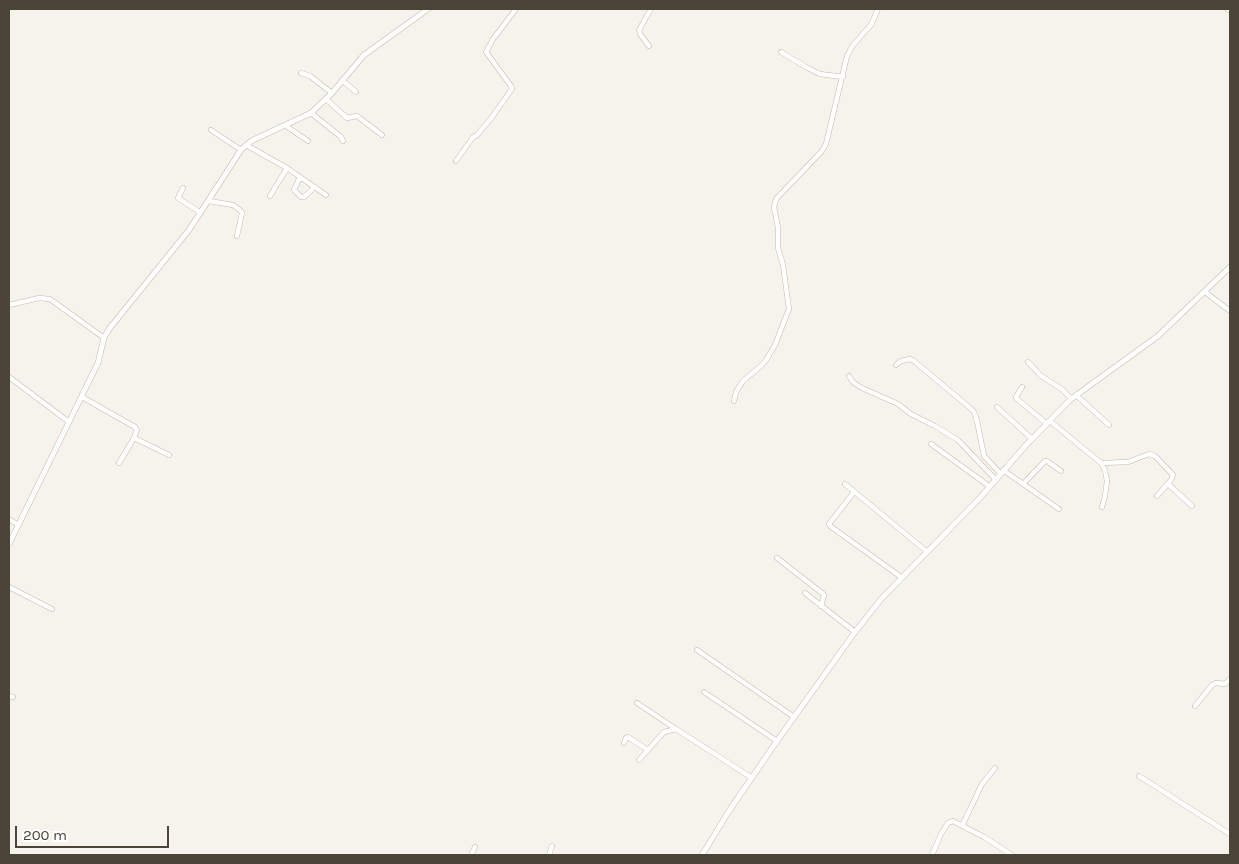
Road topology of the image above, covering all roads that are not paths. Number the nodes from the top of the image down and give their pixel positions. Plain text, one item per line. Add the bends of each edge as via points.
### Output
1 (428, 9) edge
2 (516, 9) edge
3 (651, 9) edge
4 (878, 9) edge
5 (649, 46) dead end
6 (782, 52) dead end
7 (301, 73) dead end
8 (843, 77) junction
9 (342, 80) junction
10 (356, 92) dead end
11 (332, 93) junction
12 (326, 99) junction
13 (311, 114) junction
14 (286, 126) junction
15 (211, 130) dead end
16 (382, 135) dead end
17 (308, 141) dead end
18 (343, 141) dead end
19 (246, 145) junction
20 (241, 150) junction
21 (456, 161) dead end
22 (287, 168) junction
23 (300, 177) junction
24 (314, 187) junction
25 (183, 188) dead end
26 (326, 195) dead end
27 (270, 196) dead end
28 (209, 201) junction
29 (201, 213) junction
30 (237, 236) dead end
31 (1230, 267) edge
32 (1204, 292) junction
33 (9, 305) edge
34 (1230, 311) edge
35 (104, 338) junction
36 (1028, 362) dead end
37 (896, 365) dead end
38 (849, 376) dead end
39 (9, 377) edge
40 (1022, 387) dead end
41 (1076, 395) junction
42 (82, 397) junction
43 (1071, 399) junction
44 (734, 401) dead end
45 (997, 407) dead end
46 (70, 422) junction
47 (1048, 422) junction
48 (1109, 424) dead end
49 (134, 438) junction
50 (1032, 439) junction
51 (931, 444) dead end
52 (169, 455) dead end
53 (119, 463) dead end
54 (1101, 463) junction
55 (1002, 472) junction
56 (1060, 472) dead end
57 (995, 480) junction
58 (845, 484) dead end
59 (1023, 484) junction
60 (1168, 484) junction
61 (989, 486) junction
62 (854, 492) junction
63 (1157, 496) dead end
64 (1192, 506) dead end
65 (1102, 507) dead end
66 (1059, 509) dead end
67 (9, 519) edge
68 (18, 525) junction
69 (9, 544) edge
70 (926, 551) junction
71 (777, 558) dead end
72 (901, 577) junction
73 (9, 587) edge
74 (804, 593) dead end
75 (822, 606) junction
76 (52, 609) dead end
77 (855, 632) junction
78 (697, 650) dead end
79 (1230, 679) edge
80 (704, 692) dead end
81 (637, 703) dead end
82 (1195, 706) dead end
83 (794, 717) junction
84 (676, 729) junction
85 (776, 741) junction
86 (624, 743) dead end
87 (648, 750) junction
88 (639, 760) dead end
89 (995, 768) dead end
90 (1139, 776) dead end
91 (752, 778) junction
92 (962, 826) junction
93 (1230, 834) edge
94 (552, 846) dead end
95 (476, 847) dead end
96 (471, 855) edge
97 (549, 855) edge
98 (702, 855) edge
99 (932, 855) edge
100 (1012, 855) edge

1 - 9 street via 364,55
2 - 21 street via 492,39 486,52 512,89
3 - 5 street via 638,30
4 - 8 street via 871,24 850,50
6 - 8 street via 820,74
7 - 11 street
8 - 44 street via 826,144 776,199 778,248 789,304 788,315 766,360 743,381
9 - 10 street
9 - 11 street
11 - 12 street
12 - 13 street
12 - 16 street via 347,118 357,116
13 - 14 street
13 - 18 street
14 - 17 street
14 - 19 street
15 - 20 street
19 - 20 street
19 - 22 street
20 - 28 street
22 - 23 street
22 - 27 street
23 - 24 street
23 - 24 street via 294,190 301,197
24 - 26 street
25 - 29 street via 178,198
28 - 29 street
28 - 30 street via 233,205 241,211
29 - 35 street via 116,318
31 - 32 street
32 - 34 street
32 - 41 street via 1158,336
33 - 35 street via 50,299
35 - 42 street via 98,363
36 - 43 street
37 - 55 street via 901,361 914,362 969,407 978,421 984,456
38 - 57 street via 860,388 898,404 958,440
39 - 46 street
40 - 47 street via 1016,397
41 - 43 street
41 - 48 street
42 - 46 street
42 - 49 street via 135,427
43 - 47 street
45 - 50 street
46 - 68 street
47 - 50 street
47 - 54 street
49 - 52 street
49 - 53 street
50 - 55 street
51 - 61 street
54 - 60 street via 1128,462 1151,454 1173,475
54 - 65 street via 1107,481
55 - 57 street
55 - 59 street
56 - 59 street via 1045,461
57 - 61 street
58 - 62 street
59 - 66 street
60 - 63 street
60 - 64 street
61 - 70 street
62 - 70 street
62 - 72 street via 830,526
67 - 68 street
68 - 69 street
70 - 72 street
71 - 75 street via 824,595
72 - 77 street
73 - 76 street
74 - 75 street
75 - 77 street
77 - 83 street
78 - 83 street
79 - 82 street via 1226,684 1212,685
80 - 85 street
81 - 84 street
83 - 85 street
84 - 87 street via 664,732
84 - 91 street
85 - 91 street
86 - 87 street via 628,738
87 - 88 street
89 - 92 street via 982,784
90 - 93 street
91 - 98 street
92 - 99 street via 953,821 948,823
92 - 100 street
94 - 97 street
95 - 96 street

